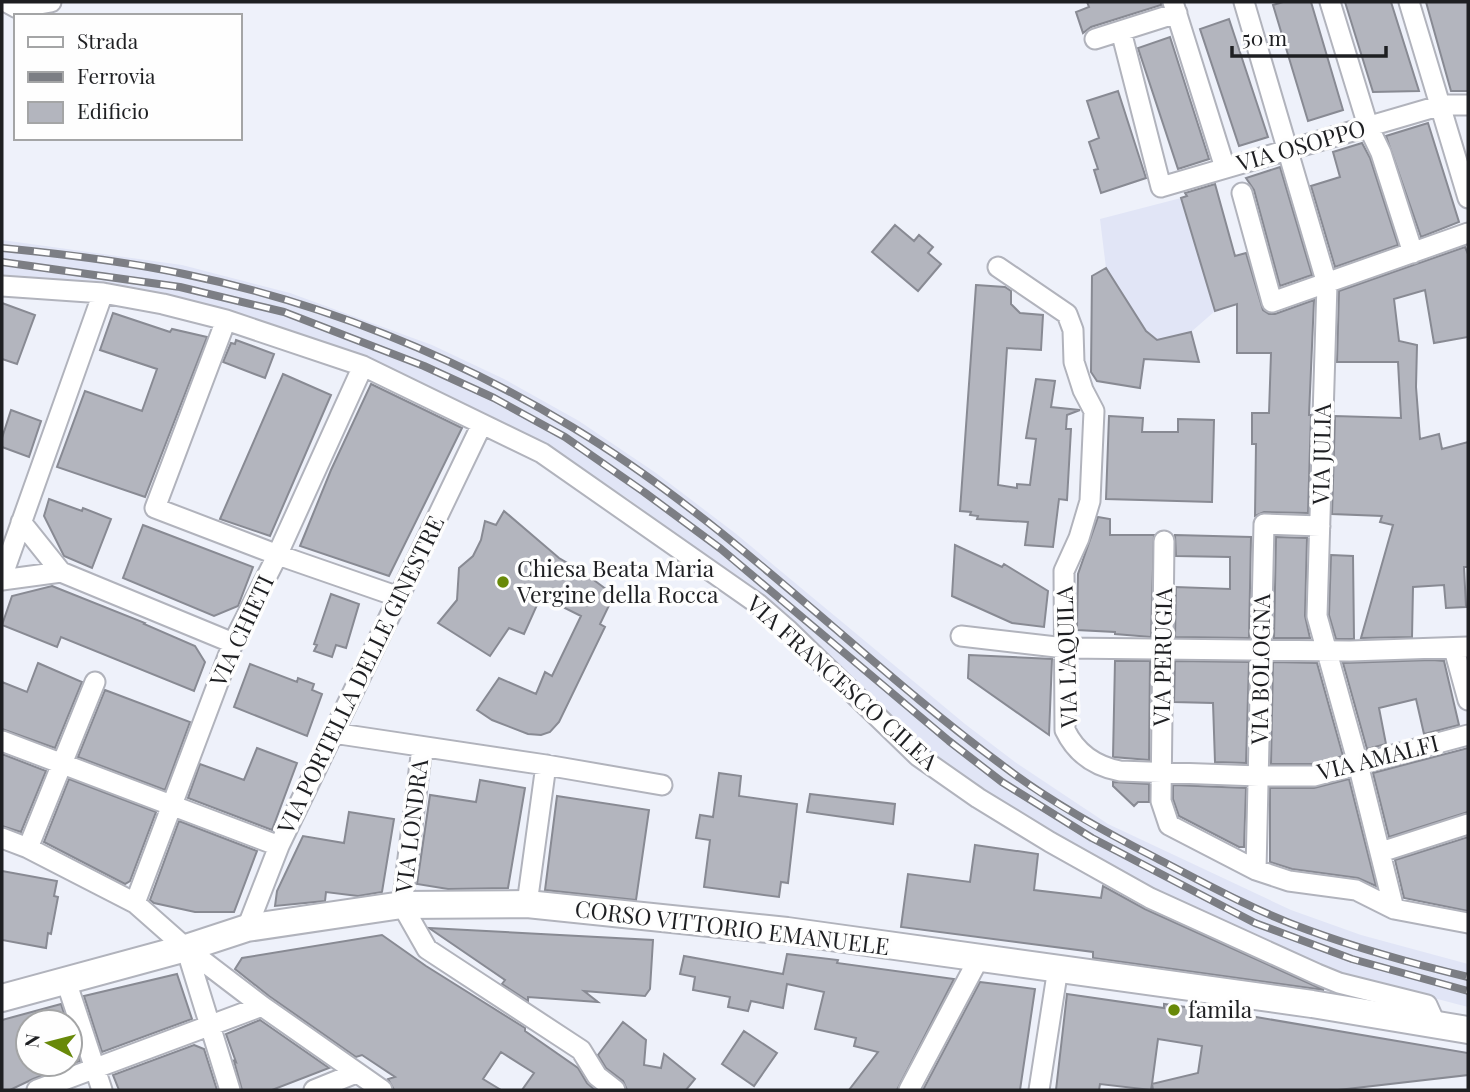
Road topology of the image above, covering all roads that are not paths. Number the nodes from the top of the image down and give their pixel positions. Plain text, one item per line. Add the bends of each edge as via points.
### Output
1 (6, 2) edge
2 (51, 2) edge
3 (1244, 2) edge
4 (1330, 2) edge
5 (1409, 2) edge
6 (1175, 8) edge
7 (1121, 31) junction
8 (1095, 39) dead end
9 (1442, 105) junction
10 (1468, 105) edge
11 (1368, 126) junction
12 (1287, 149) junction
13 (1225, 168) junction
14 (1242, 193) dead end
15 (1468, 198) edge
16 (1468, 233) edge
17 (1413, 253) junction
18 (998, 267) dead end
19 (1327, 284) junction
20 (2, 286) edge
21 (103, 293) junction
22 (226, 320) junction
23 (363, 366) junction
24 (482, 424) junction
25 (21, 522) junction
26 (1320, 526) junction
27 (1164, 541) dead end
28 (278, 555) junction
29 (61, 572) junction
30 (2, 578) edge
31 (399, 597) junction
32 (961, 636) dead end
33 (233, 643) junction
34 (1065, 648) junction
35 (1163, 648) junction
36 (1461, 648) edge
37 (1262, 649) junction
38 (1325, 650) junction
39 (95, 682) dead end
40 (1468, 699) edge
41 (333, 733) junction
42 (1468, 735) edge
43 (2, 741) edge
44 (422, 748) junction
45 (1358, 764) junction
46 (63, 765) junction
47 (546, 765) junction
48 (1161, 772) junction
49 (1259, 776) junction
50 (662, 785) dead end
51 (171, 805) junction
52 (1468, 824) edge
53 (2, 838) edge
54 (279, 846) junction
55 (28, 848) junction
56 (1381, 852) junction
57 (1256, 870) junction
58 (135, 902) junction
59 (527, 904) junction
60 (402, 905) junction
61 (1394, 909) junction
62 (1468, 923) edge
63 (247, 928) junction
64 (186, 948) junction
65 (979, 958) junction
66 (1058, 968) junction
67 (66, 981) junction
68 (2, 998) edge
69 (262, 1006) junction
70 (1436, 1025) junction
71 (209, 1026) junction
72 (1468, 1030) edge
73 (94, 1068) junction
74 (356, 1073) junction
75 (37, 1090) edge
76 (102, 1090) edge
77 (230, 1090) edge
78 (314, 1090) edge
79 (382, 1090) edge
80 (615, 1090) edge
81 (909, 1090) edge
82 (1039, 1090) edge

1 - 2 street via 17,8
3 - 12 street, VIA JULIA
4 - 11 street
5 - 9 street
6 - 7 street
6 - 13 street
7 - 8 street
7 - 13 street, VIA OSOPPO via 1161,187
9 - 10 street, VIA OSOPPO
9 - 11 street, VIA OSOPPO
9 - 15 street
11 - 12 street, VIA OSOPPO
11 - 17 street
12 - 13 street, VIA OSOPPO
12 - 19 street, VIA JULIA
14 - 19 street via 1272,302
16 - 17 street
17 - 19 street
18 - 34 street, VIA L'AQUILA via 1067,314 1073,330 1074,362 1094,411 1090,501 1064,571
19 - 26 street, VIA JULIA
20 - 21 street, VIA FRANCESCO CILEA
21 - 22 street, VIA FRANCESCO CILEA
21 - 25 street
22 - 23 street, VIA FRANCESCO CILEA
22 - 28 street via 155,508
23 - 24 street, VIA FRANCESCO CILEA
23 - 28 street, VIA CHIETI
24 - 31 street, VIA PORTELLA DELLE GINESTRE
24 - 70 street, VIA FRANCESCO CILEA via 542,453 758,604 918,756 978,798 1140,892 1276,956 1339,983 1427,1005
25 - 29 street
25 - 30 street
26 - 37 street, VIA BOLOGNA via 1264,524
26 - 38 street, VIA JULIA via 1317,616
27 - 35 street, VIA PERUGIA
28 - 31 street
28 - 33 street, VIA CHIETI
29 - 30 street
29 - 33 street
31 - 41 street, VIA PORTELLA DELLE GINESTRE
32 - 34 street
33 - 51 street, VIA CHIETI
34 - 35 street
34 - 48 street, VIA L'AQUILA via 1065,730 1070,741 1102,767
35 - 37 street
35 - 48 street, VIA PERUGIA
36 - 38 street
36 - 40 street
37 - 38 street
37 - 49 street, VIA BOLOGNA
38 - 45 street, VIA JULIA
39 - 46 street
41 - 44 street
41 - 54 street, VIA PORTELLA DELLE GINESTRE
42 - 45 street, VIA AMALFI
43 - 46 street
44 - 47 street
44 - 60 street, VIA LONDRA
45 - 49 street, VIA AMALFI via 1314,776
45 - 56 street, VIA JULIA
46 - 51 street
46 - 55 street
47 - 50 street
47 - 59 street
48 - 49 street, VIA AMALFI
48 - 57 street, VIA PERUGIA via 1161,801 1169,825
49 - 57 street, VIA BOLOGNA
51 - 54 street
51 - 58 street, VIA CHIETI
52 - 56 street
53 - 55 street
54 - 63 street, VIA PORTELLA DELLE GINESTRE
55 - 58 street
56 - 61 street, VIA JULIA
57 - 61 street via 1289,881 1356,890
58 - 64 street
59 - 60 main road, CORSO VITTORIO EMANUELE
59 - 65 main road, CORSO VITTORIO EMANUELE
60 - 63 main road, CORSO VITTORIO EMANUELE
60 - 80 street via 428,950 581,1049 597,1076
61 - 62 street
63 - 64 main road, CORSO VITTORIO EMANUELE
64 - 67 main road, CORSO VITTORIO EMANUELE
64 - 69 street
64 - 71 street
65 - 66 main road, CORSO VITTORIO EMANUELE
65 - 81 street
66 - 70 main road, CORSO VITTORIO EMANUELE
66 - 82 street
67 - 68 main road, CORSO VITTORIO EMANUELE
67 - 73 street
69 - 71 street
69 - 74 street
70 - 72 main road, CORSO VITTORIO EMANUELE
71 - 73 street
71 - 77 street
73 - 75 street
73 - 76 street
74 - 78 street
74 - 79 street

